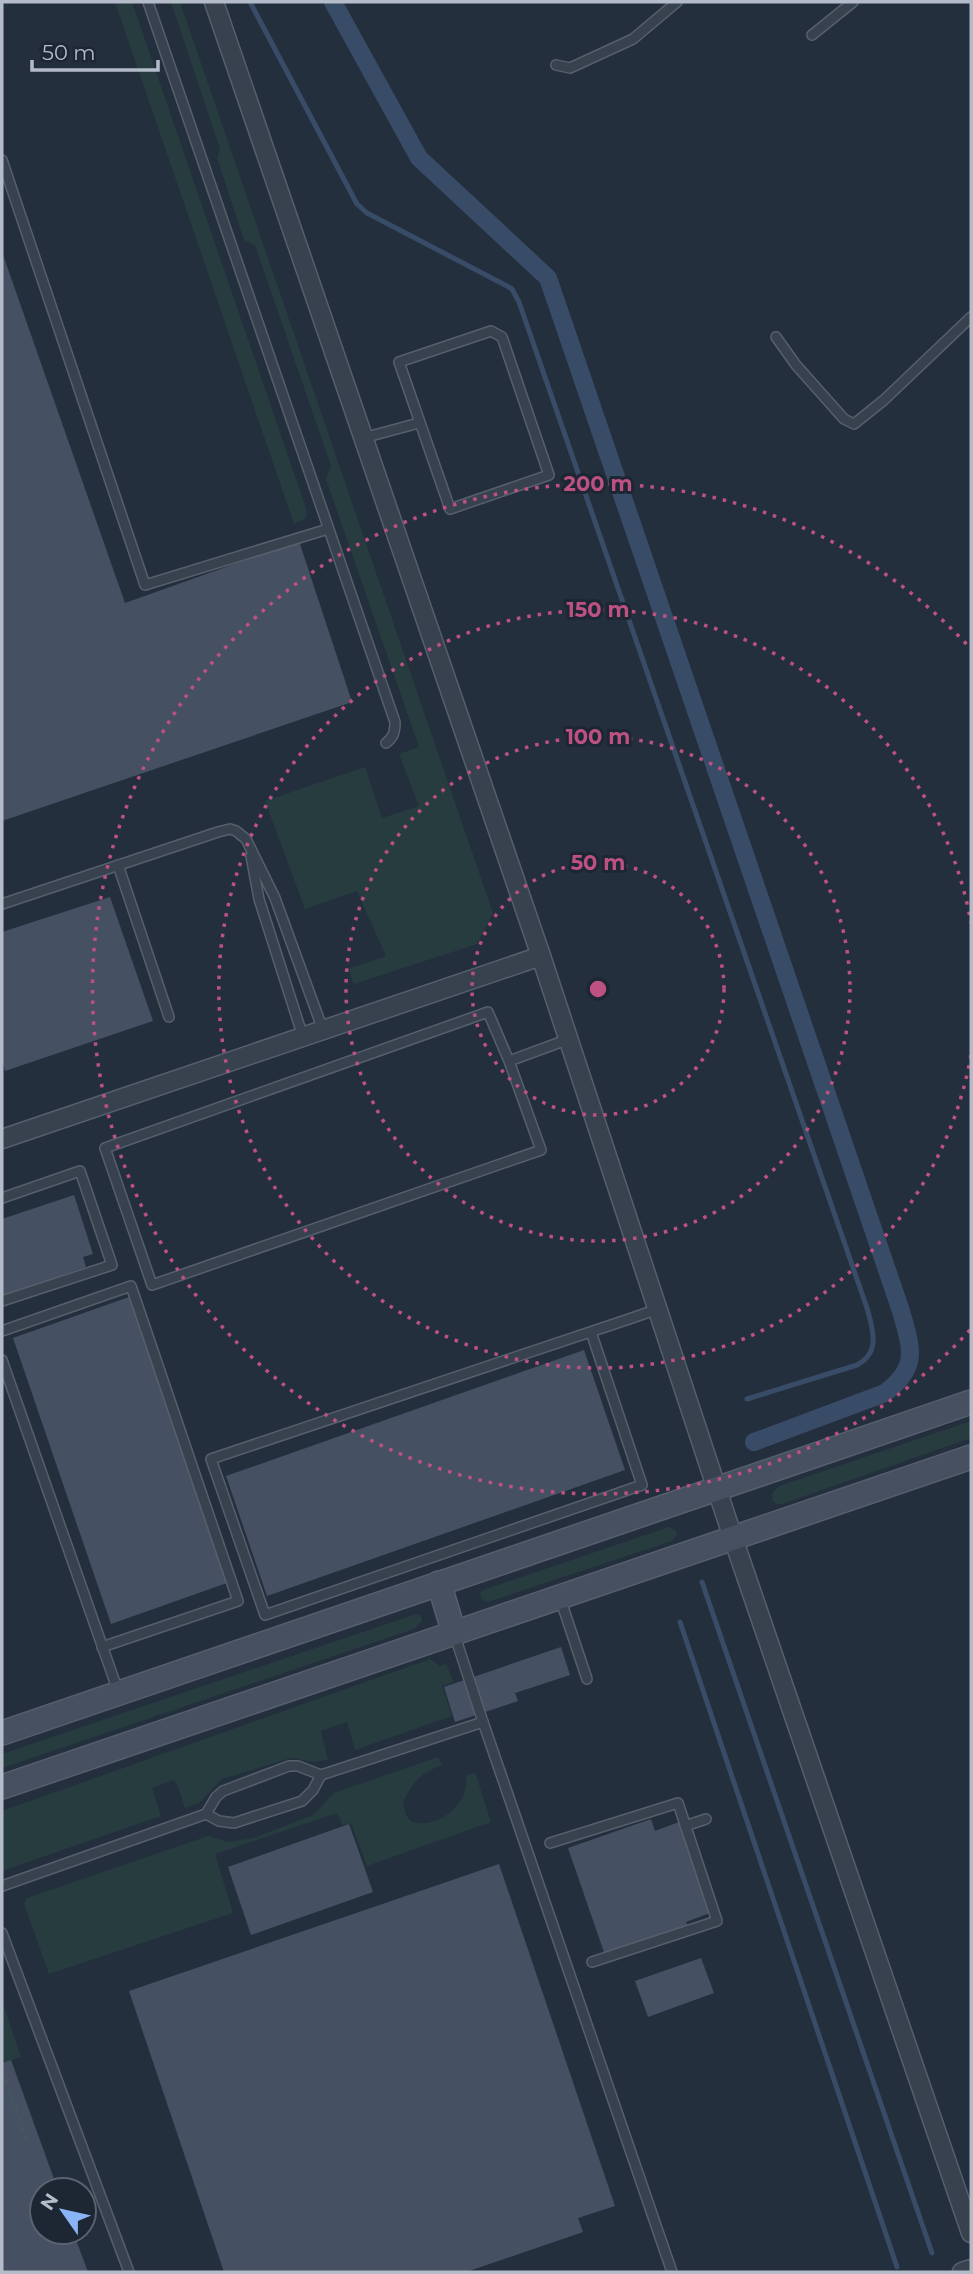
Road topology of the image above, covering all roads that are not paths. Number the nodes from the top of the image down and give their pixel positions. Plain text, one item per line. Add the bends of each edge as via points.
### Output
1 (148, 2) edge
2 (214, 2) edge
3 (677, 2) edge
4 (853, 2) edge
5 (811, 35) dead end
6 (556, 65) dead end
7 (2, 160) edge
8 (971, 317) edge
9 (776, 337) dead end
10 (419, 423) junction
11 (363, 438) junction
12 (328, 528) junction
13 (386, 743) dead end
14 (248, 844) junction
15 (118, 865) junction
16 (2, 904) edge
17 (541, 956) junction
18 (169, 1017) dead end
19 (324, 1030) junction
20 (303, 1037) junction
21 (569, 1039) junction
22 (509, 1060) junction
23 (2, 1139) edge
24 (2, 1198) edge
25 (2, 1301) edge
26 (658, 1310) junction
27 (2, 1331) edge
28 (591, 1332) junction
29 (2, 1360) edge
30 (971, 1402) edge
31 (971, 1457) edge
32 (716, 1488) junction
33 (733, 1538) junction
34 (439, 1583) junction
35 (560, 1597) junction
36 (454, 1633) junction
37 (102, 1647) junction
38 (587, 1679) dead end
39 (118, 1693) junction
40 (483, 1722) junction
41 (2, 1733) edge
42 (321, 1775) junction
43 (2, 1787) edge
44 (206, 1814) junction
45 (706, 1819) dead end
46 (685, 1826) junction
47 (551, 1843) dead end
48 (2, 1886) edge
49 (2, 1933) edge
50 (592, 1962) dead end
51 (971, 2234) edge
52 (971, 2269) edge
53 (129, 2272) edge
54 (672, 2272) edge
55 (962, 2272) edge

1 - 12 lane
2 - 11 street
3 - 6 lane via 633,39 570,68
4 - 5 lane
7 - 12 lane via 145,585
8 - 9 lane via 854,424 844,419
10 - 10 lane via 450,509 549,475 502,337 491,331 399,362
10 - 11 lane
11 - 17 street
12 - 13 lane via 395,722 392,739
14 - 15 lane via 230,829
14 - 19 lane via 275,898
14 - 20 lane via 259,899
15 - 16 lane
15 - 18 lane
17 - 19 street
17 - 21 street
19 - 20 street
20 - 23 street
21 - 22 lane
21 - 26 street
22 - 22 lane via 541,1150 152,1285 105,1148 488,1012
24 - 25 lane via 80,1171 112,1265
26 - 28 lane
26 - 32 street
27 - 37 lane via 131,1286 238,1601
28 - 28 lane via 211,1459 265,1615 642,1485
29 - 37 lane
30 - 32 street
31 - 33 street
32 - 33 street
32 - 34 street
33 - 35 street
33 - 51 street
34 - 36 street
34 - 39 street
35 - 36 street
35 - 38 lane
36 - 40 lane
36 - 43 street
37 - 39 lane
39 - 41 street
40 - 42 lane
40 - 54 lane
42 - 44 lane via 289,1766 223,1791
42 - 44 lane via 302,1801 234,1823
44 - 48 lane
45 - 46 lane
46 - 47 lane via 677,1802
46 - 50 lane via 717,1921
49 - 53 lane
52 - 55 street

